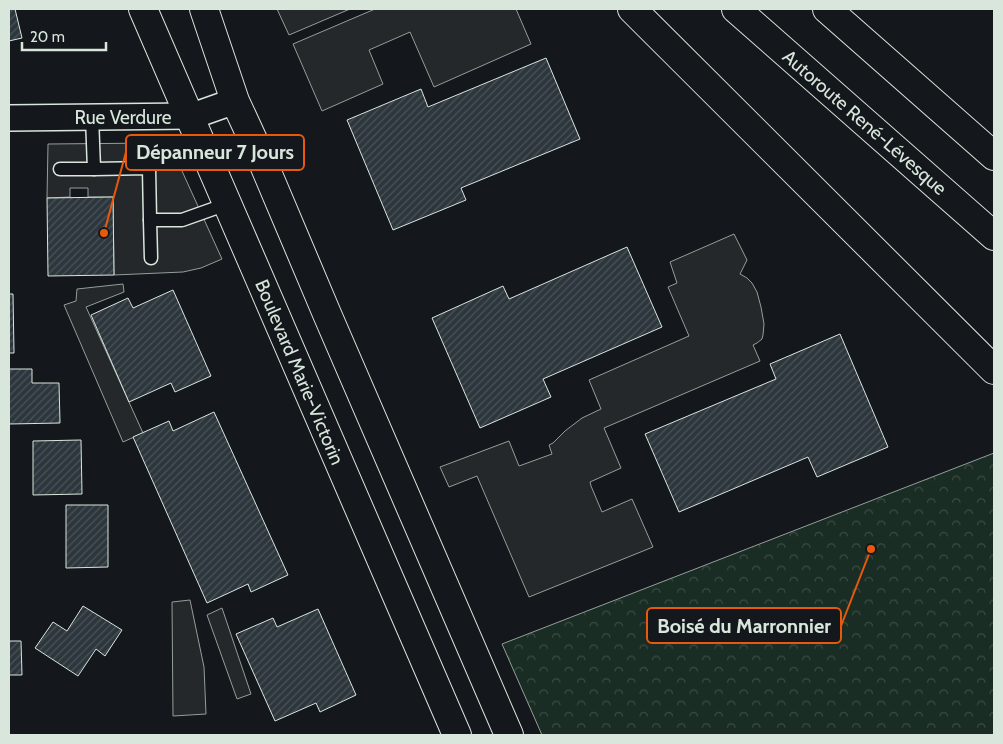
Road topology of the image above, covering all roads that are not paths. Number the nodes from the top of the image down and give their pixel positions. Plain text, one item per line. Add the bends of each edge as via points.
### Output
1 (144, 9) edge
2 (204, 9) edge
3 (632, 9) edge
4 (736, 9) edge
5 (827, 9) edge
6 (236, 101) junction
7 (190, 116) junction
8 (92, 117) junction
9 (9, 118) edge
10 (994, 156) edge
11 (94, 168) junction
12 (60, 169) dead end
13 (227, 204) junction
14 (150, 220) junction
15 (994, 236) edge
16 (151, 258) dead end
17 (994, 370) edge
18 (456, 735) edge
19 (509, 735) edge

1 - 7 main road, Boulevard Marie-Victorin
2 - 6 main road
3 - 17 main road
4 - 15 main road, Autoroute René-Lévesque
5 - 10 main road
6 - 7 street, Rue Verdure
6 - 19 main road
7 - 8 street, Rue Verdure
7 - 13 main road, Boulevard Marie-Victorin
8 - 9 street, Rue Verdure
8 - 11 lane
11 - 12 lane
11 - 14 lane via 149,168
13 - 14 lane via 182,220
13 - 18 main road, Boulevard Marie-Victorin
14 - 16 lane

